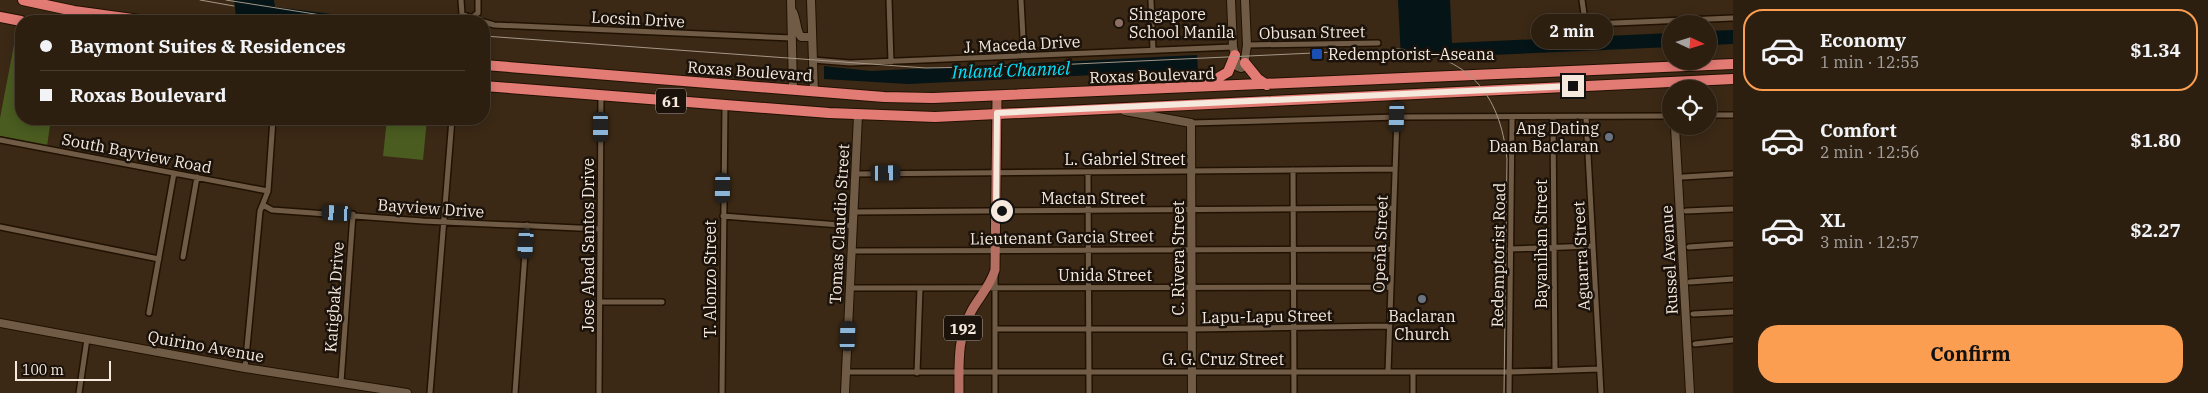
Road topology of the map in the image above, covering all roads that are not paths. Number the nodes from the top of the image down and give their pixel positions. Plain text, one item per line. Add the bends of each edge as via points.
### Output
1 (23, 0) edge
2 (461, 0) edge
3 (478, 0) edge
4 (791, 0) edge
5 (811, 0) edge
6 (889, 0) edge
7 (1021, 0) edge
8 (1151, 0) edge
9 (1231, 0) edge
10 (1245, 0) edge
11 (1582, 0) edge
12 (791, 9) junction
13 (103, 15) edge
14 (464, 15) edge
15 (476, 15) edge
16 (0, 17) edge
17 (1733, 18) edge
18 (15, 21) edge
19 (490, 24) edge
20 (812, 37) junction
21 (792, 38) junction
22 (1378, 43) dead end
23 (1247, 45) junction
24 (1153, 50) junction
25 (1234, 51) junction
26 (1024, 56) junction
27 (813, 60) junction
28 (891, 62) junction
29 (1245, 63) junction
30 (1733, 64) edge
31 (490, 65) edge
32 (1733, 79) edge
33 (1717, 81) edge
34 (1267, 85) junction
35 (1662, 85) edge
36 (490, 87) edge
37 (1202, 88) junction
38 (794, 90) junction
39 (814, 92) junction
40 (600, 96) junction
41 (997, 97) junction
42 (725, 105) junction
43 (1108, 108) junction
44 (997, 113) junction
45 (1733, 114) edge
46 (858, 115) junction
47 (1717, 115) edge
48 (1662, 116) edge
49 (1397, 117) junction
50 (1586, 117) junction
51 (1512, 118) junction
52 (1552, 118) junction
53 (1191, 123) junction
54 (273, 125) edge
55 (452, 125) edge
56 (1676, 135) edge
57 (0, 140) edge
58 (1395, 169) junction
59 (1294, 170) junction
60 (1191, 171) junction
61 (996, 172) junction
62 (1088, 172) junction
63 (174, 173) junction
64 (855, 174) junction
65 (1733, 174) edge
66 (1683, 177) dead end
67 (197, 178) junction
68 (268, 191) junction
69 (263, 205) junction
70 (1394, 208) junction
71 (1733, 208) edge
72 (1294, 209) junction
73 (1191, 210) junction
74 (996, 211) junction
75 (1088, 211) junction
76 (1686, 211) dead end
77 (853, 212) junction
78 (353, 214) junction
79 (723, 216) junction
80 (444, 222) junction
81 (527, 225) junction
82 (853, 226) junction
83 (0, 228) edge
84 (600, 228) junction
85 (1733, 244) edge
86 (1593, 246) junction
87 (1554, 247) junction
88 (1689, 247) dead end
89 (1191, 248) junction
90 (1294, 248) junction
91 (1392, 248) junction
92 (1510, 248) junction
93 (1088, 249) junction
94 (996, 250) junction
95 (852, 251) junction
96 (183, 257) dead end
97 (159, 259) junction
98 (1733, 279) edge
99 (1690, 282) dead end
100 (1192, 287) junction
101 (1294, 287) junction
102 (1391, 287) junction
103 (850, 288) junction
104 (920, 288) junction
105 (992, 288) junction
106 (1089, 288) junction
107 (600, 302) junction
108 (662, 302) dead end
109 (1733, 312) edge
110 (149, 313) dead end
111 (1692, 314) dead end
112 (0, 323) edge
113 (1389, 326) junction
114 (1294, 328) junction
115 (995, 329) junction
116 (1089, 329) junction
117 (1192, 330) junction
118 (87, 339) junction
119 (1733, 340) edge
120 (1695, 344) dead end
121 (245, 368) junction
122 (1600, 369) junction
123 (1555, 370) junction
124 (846, 372) junction
125 (1089, 372) junction
126 (1192, 372) junction
127 (1294, 372) junction
128 (1388, 372) junction
129 (1413, 372) junction
130 (1509, 372) junction
131 (917, 373) junction
132 (959, 373) junction
133 (995, 373) junction
134 (340, 382) junction
135 (79, 393) edge
136 (407, 393) edge
137 (430, 393) edge
138 (516, 393) edge
139 (599, 393) edge
140 (722, 393) edge
141 (845, 393) edge
142 (959, 393) edge
143 (995, 393) edge
144 (1089, 393) edge
145 (1192, 393) edge
146 (1294, 393) edge
147 (1413, 393) edge
148 (1508, 393) edge
149 (1601, 393) edge
150 (1690, 393) edge

1 - 13 highway
2 - 14 street, Locsin Drive
3 - 15 street
4 - 12 street
5 - 20 street
6 - 28 street
7 - 26 street
8 - 24 street
9 - 25 street
10 - 23 street
11 - 17 street via 1582,16 1591,24
12 - 20 street via 799,35
12 - 21 street
16 - 18 highway
19 - 21 street, Locsin Drive
20 - 27 street
21 - 38 street
22 - 23 street, Obusan Street
23 - 29 street
24 - 25 street, J. Maceda Drive
24 - 26 street, J. Maceda Drive
25 - 29 street via 1239,67 1244,67
25 - 37 highway via 1228,72
26 - 28 street, J. Maceda Drive
27 - 28 street, J. Maceda Drive
27 - 39 street
29 - 34 highway
30 - 34 highway, Roxas Boulevard / 61
31 - 38 highway, Roxas Boulevard / 61
32 - 33 highway, Roxas Boulevard / 61
34 - 37 highway, Roxas Boulevard / 61
35 - 43 highway, Roxas Boulevard / 61
36 - 40 highway, Roxas Boulevard / 61
37 - 41 highway, Roxas Boulevard / 61
38 - 39 highway, Roxas Boulevard / 61
39 - 41 highway, Roxas Boulevard / 61 via 884,97
40 - 42 highway, Roxas Boulevard / 61
40 - 84 street, Jose Abad Santos Drive
41 - 44 main road, 192
42 - 46 highway, Roxas Boulevard / 61
42 - 79 street, T. Alonzo Street
43 - 44 highway, Roxas Boulevard / 61
43 - 53 street
44 - 46 highway, Roxas Boulevard / 61 via 935,117
44 - 61 main road, 192
45 - 47 street
46 - 64 street, Tomas Claudio Street
48 - 50 street
49 - 51 street
49 - 53 street
49 - 58 street, Opeña Street
50 - 52 street
50 - 86 street, Aguarra Street
51 - 52 street
51 - 92 street, Redemptorist Road
52 - 87 street, Bayanihan Street
53 - 60 street, C. Rivera Street
54 - 68 street
55 - 80 street
56 - 150 street, Russel Avenue
57 - 63 street, South Bayview Road
58 - 59 street, L. Gabriel Street
58 - 70 street, Opeña Street
59 - 60 street, L. Gabriel Street
59 - 72 street
60 - 62 street, L. Gabriel Street
60 - 73 street, C. Rivera Street
61 - 62 street, L. Gabriel Street
61 - 64 street, L. Gabriel Street
61 - 74 main road, 192
62 - 75 street
63 - 67 street, South Bayview Road
63 - 97 street
64 - 77 street, Tomas Claudio Street
65 - 66 street
67 - 68 street, South Bayview Road
67 - 96 street
68 - 69 street
69 - 78 street, Bayview Drive via 272,210
69 - 121 street
70 - 72 street, Mactan Street
70 - 91 street, Opeña Street
71 - 76 street
72 - 73 street, Mactan Street
72 - 90 street
73 - 75 street, Mactan Street
73 - 89 street, C. Rivera Street
74 - 75 street, Mactan Street
74 - 77 street, Mactan Street
74 - 94 main road, 192
75 - 93 street
77 - 82 street, Tomas Claudio Street
78 - 80 street, Bayview Drive
78 - 134 street, Katigbak Drive
79 - 82 street
79 - 140 street, T. Alonzo Street
80 - 81 street, Bayview Drive
80 - 137 street
81 - 84 street, Bayview Drive
81 - 138 street
82 - 95 street, Tomas Claudio Street
83 - 97 street
84 - 107 street, Jose Abad Santos Drive
85 - 88 street
86 - 87 street
86 - 122 street, Aguarra Street
87 - 92 street
87 - 123 street, Bayanihan Street
89 - 90 street, Lieutenant Garcia Street
89 - 93 street, Lieutenant Garcia Street
89 - 100 street, C. Rivera Street
90 - 91 street, Lieutenant Garcia Street
90 - 101 street
91 - 102 street, Opeña Street
92 - 130 street, Redemptorist Road
93 - 94 street, Lieutenant Garcia Street
93 - 106 street
94 - 95 street, Lieutenant Garcia Street
94 - 105 main road, 192
95 - 103 street, Tomas Claudio Street
97 - 110 street
98 - 99 street
100 - 101 street, Unida Street
100 - 106 street, Unida Street
100 - 117 street, C. Rivera Street
101 - 102 street, Unida Street
101 - 114 street
102 - 113 street, Opeña Street
103 - 104 street, Unida Street
103 - 124 street, Tomas Claudio Street
104 - 105 street, Unida Street
104 - 131 street
105 - 106 street, Unida Street
105 - 115 street
105 - 132 main road, 192 via 973,309 961,333
106 - 116 street
107 - 108 street
107 - 139 street, Jose Abad Santos Drive
109 - 111 street
112 - 118 street, Quirino Avenue
113 - 114 street, Lapu-Lapu Street
113 - 128 street, Opeña Street
114 - 117 street, Lapu-Lapu Street
114 - 127 street
115 - 116 street, Lapu-Lapu Street
115 - 133 street
116 - 117 street, Lapu-Lapu Street
116 - 125 street
117 - 126 street, C. Rivera Street
118 - 121 street, Quirino Avenue
118 - 135 street
119 - 120 street
121 - 134 street, Quirino Avenue
122 - 123 street, G. G. Cruz Street
122 - 149 street, Aguarra Street
123 - 130 street, G. G. Cruz Street
124 - 131 street, G. G. Cruz Street
124 - 141 street, Tomas Claudio Street
125 - 126 street, G. G. Cruz Street
125 - 133 street, G. G. Cruz Street
125 - 144 street
126 - 127 street, G. G. Cruz Street
126 - 145 street, C. Rivera Street
127 - 128 street, G. G. Cruz Street
127 - 146 street
128 - 129 street, G. G. Cruz Street
129 - 130 street, G. G. Cruz Street
129 - 147 street
130 - 148 street, Redemptorist Road
131 - 132 street, G. G. Cruz Street
132 - 133 street, G. G. Cruz Street
132 - 142 main road, 192
133 - 143 street
134 - 136 street, Quirino Avenue

